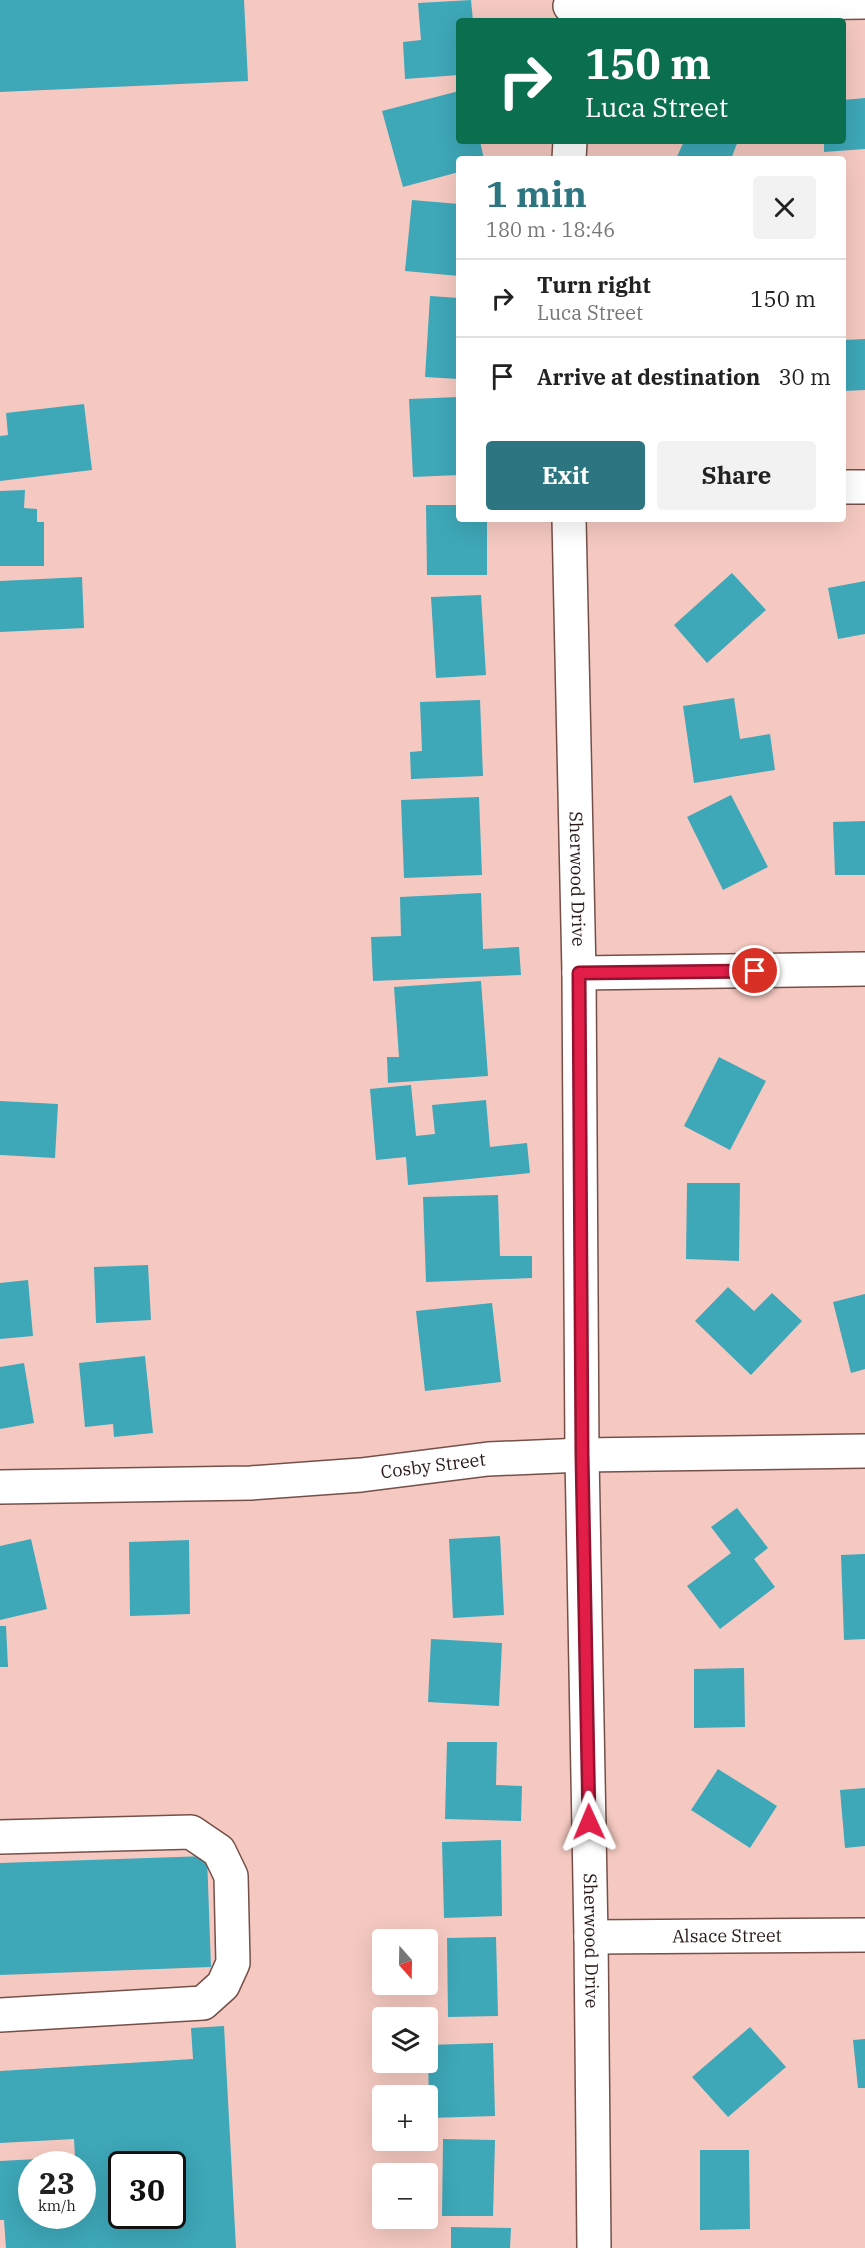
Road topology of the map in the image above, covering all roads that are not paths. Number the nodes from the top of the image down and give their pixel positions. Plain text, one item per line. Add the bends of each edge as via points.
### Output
1 (865, 2) edge
2 (570, 9) edge
3 (846, 487) edge
4 (865, 487) edge
5 (569, 522) edge
6 (865, 969) edge
7 (579, 973) junction
8 (865, 1451) edge
9 (582, 1455) junction
10 (0, 1487) edge
11 (0, 1837) edge
12 (865, 1935) edge
13 (591, 1937) junction
14 (0, 2015) edge
15 (594, 2248) edge

1 - 2 street
3 - 4 street
5 - 7 street, Sherwood Drive
6 - 7 street
7 - 9 street, Sherwood Drive
8 - 9 street, Cosby Street
9 - 10 street, Cosby Street via 488,1459 361,1475 251,1483
9 - 13 street, Sherwood Drive
11 - 14 street via 191,1832 219,1851 231,1876 233,1963 223,1985 203,2003
12 - 13 street, Alsace Street
13 - 15 street, Sherwood Drive

